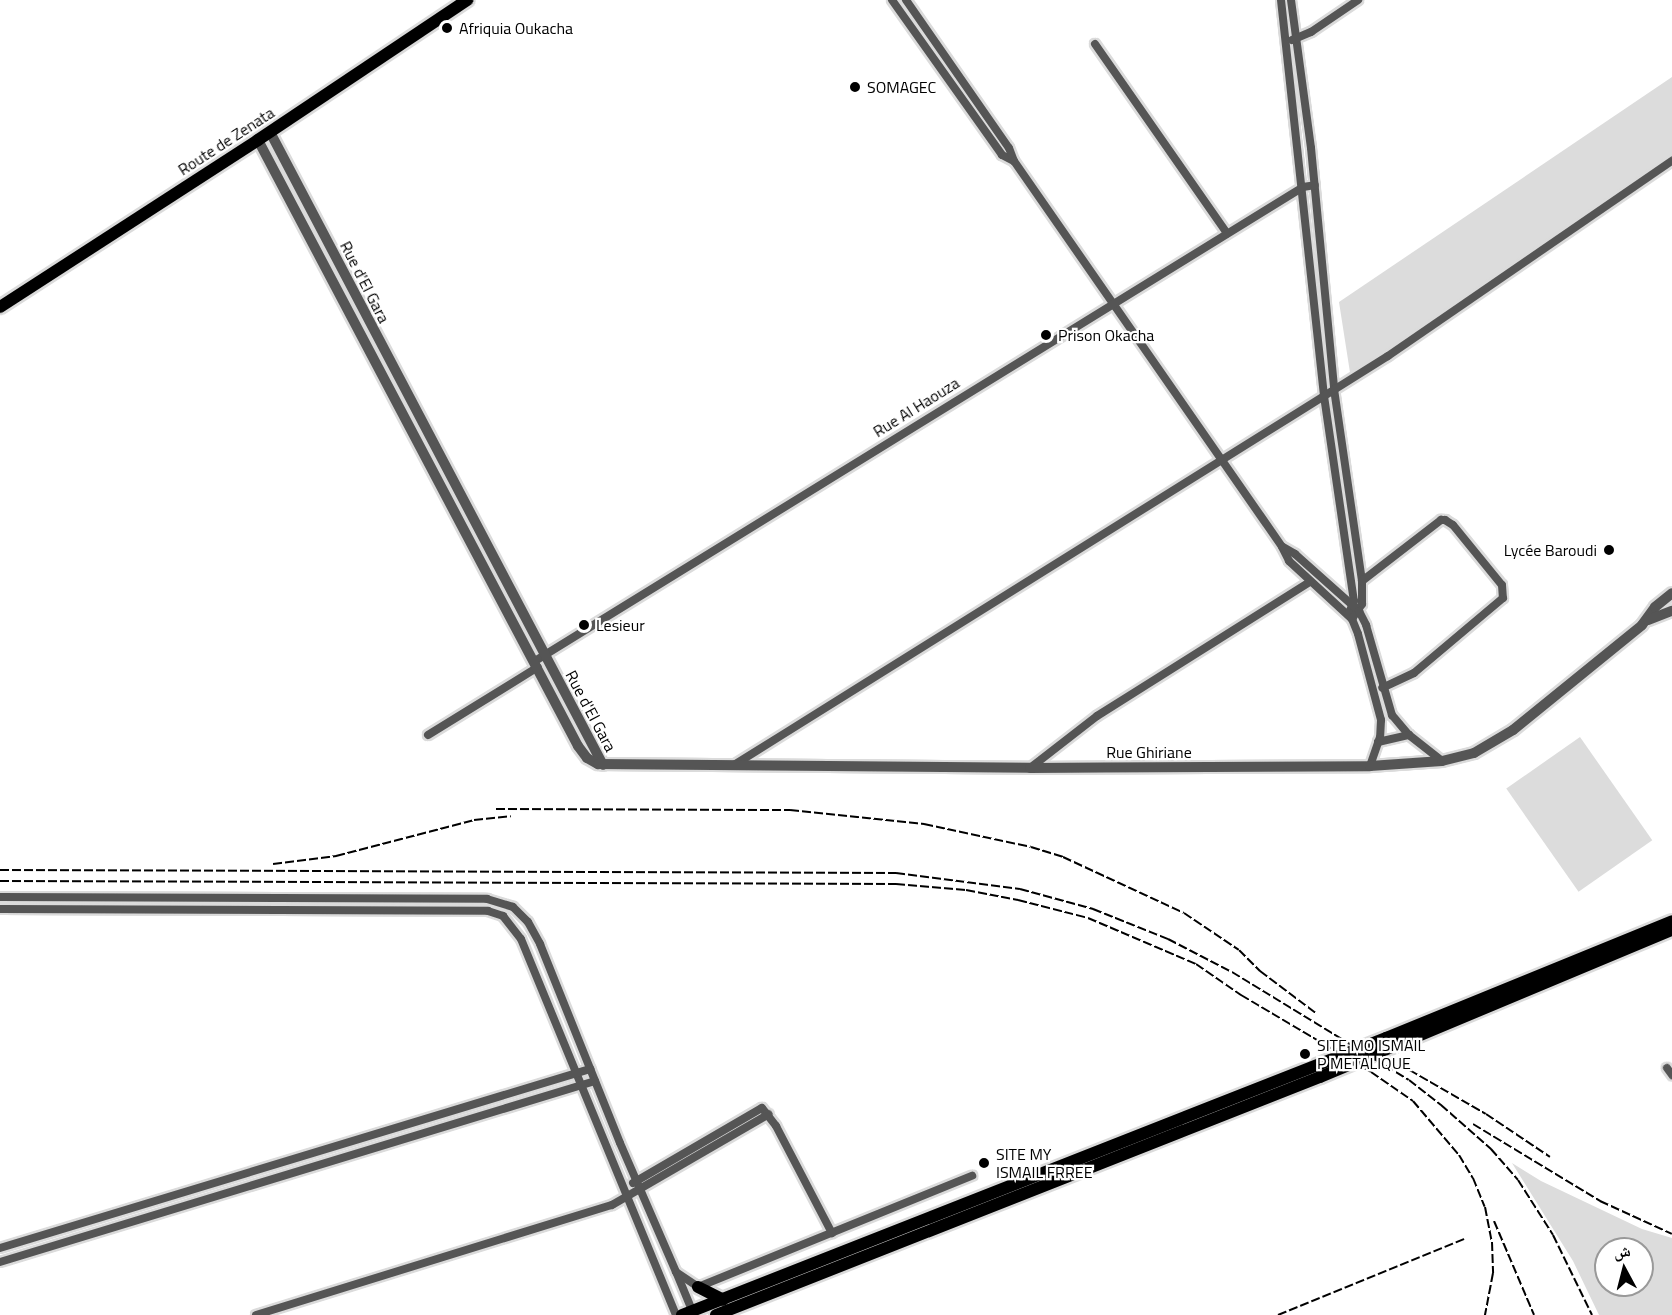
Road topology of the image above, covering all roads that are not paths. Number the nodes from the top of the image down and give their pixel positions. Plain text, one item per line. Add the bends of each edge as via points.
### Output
1 (467, 0) edge
2 (892, 0) edge
3 (906, 0) edge
4 (1281, 0) edge
5 (1291, 0) edge
6 (1358, 0) edge
7 (1297, 39) junction
8 (1286, 41) junction
9 (1095, 44) dead end
10 (270, 132) junction
11 (258, 140) junction
12 (1014, 161) junction
13 (1672, 161) edge
14 (1315, 184) junction
15 (1303, 187) junction
16 (1227, 233) junction
17 (357, 301) junction
18 (1114, 304) junction
19 (0, 307) edge
20 (346, 308) junction
21 (1334, 389) junction
22 (1324, 396) junction
23 (1221, 461) junction
24 (1282, 547) junction
25 (1310, 582) junction
26 (1362, 582) junction
27 (1672, 593) edge
28 (1356, 608) junction
29 (1672, 611) edge
30 (1350, 617) junction
31 (1648, 620) junction
32 (539, 661) junction
33 (1382, 688) junction
34 (428, 735) dead end
35 (1408, 735) junction
36 (1378, 742) junction
37 (1442, 761) junction
38 (603, 765) joint
39 (732, 766) junction
40 (1370, 766) junction
41 (1030, 768) junction
42 (0, 897) edge
43 (0, 909) edge
44 (526, 919) junction
45 (1672, 921) edge
46 (514, 928) junction
47 (1672, 930) edge
48 (590, 1069) junction
49 (578, 1072) junction
50 (595, 1081) junction
51 (582, 1085) junction
52 (608, 1114) junction
53 (769, 1114) junction
54 (596, 1118) junction
55 (321, 1151) junction
56 (325, 1163) junction
57 (972, 1176) dead end
58 (636, 1181) junction
59 (626, 1187) junction
60 (641, 1191) junction
61 (630, 1197) junction
62 (620, 1202) junction
63 (832, 1233) junction
64 (0, 1248) edge
65 (0, 1262) edge
66 (676, 1272) junction
67 (698, 1287) junction
68 (723, 1300) junction
69 (689, 1314) edge
70 (256, 1315) edge
71 (676, 1315) edge
72 (716, 1315) edge

1 - 10 main road, Route de Zenata
2 - 12 street via 1002,155
3 - 12 street via 1009,148
4 - 8 street
5 - 7 street
6 - 7 street
7 - 8 street
7 - 14 street
8 - 15 street
9 - 16 street
10 - 11 main road, Route de Zenata
10 - 17 street, Rue d'El Gara
11 - 19 main road, Route de Zenata
11 - 20 street, Rue d'El Gara
12 - 18 street
13 - 21 street via 1515,271
14 - 15 street, Rue Al Haouza
14 - 21 street
15 - 16 street, Rue Al Haouza
15 - 22 street
16 - 18 street, Rue Al Haouza
17 - 20 street
17 - 32 street, Rue d'El Gara
18 - 23 street
18 - 32 street, Rue Al Haouza
20 - 32 street, Rue d'El Gara
21 - 22 street
21 - 26 street
22 - 23 street
22 - 28 street
23 - 24 street
23 - 39 street
24 - 25 street via 1289,561
24 - 28 street
25 - 30 street
25 - 41 street via 1096,716
26 - 28 street via 1363,602
26 - 33 street via 1445,520 1503,585 1503,598 1414,673
27 - 31 street, Rue Ghiriane via 1655,607
28 - 30 street
28 - 33 street via 1366,626
29 - 31 street, Rue Ghiriane
30 - 36 street via 1359,634 1381,720
31 - 37 street, Rue Ghiriane via 1496,742 1474,753
32 - 34 street, Rue Al Haouza
32 - 38 street, Rue d'El Gara
33 - 35 street via 1392,716
35 - 36 street
35 - 37 street
36 - 40 street
37 - 40 street, Rue Ghiriane
38 - 39 street, Rue Ghiriane
39 - 41 street, Rue Ghiriane
40 - 41 street, Rue Ghiriane
42 - 44 street via 487,898 513,907
43 - 46 street via 488,911 503,916
44 - 46 street
44 - 48 street via 540,944
45 - 68 main road
46 - 49 street
47 - 72 main road via 1320,1077
48 - 49 street
48 - 50 street
49 - 51 street
49 - 55 street
50 - 51 street
50 - 52 street
51 - 54 street
51 - 56 street
52 - 54 street
52 - 58 street
53 - 58 street via 758,1108
53 - 60 street
53 - 63 street
54 - 59 street
55 - 56 street
55 - 64 street
56 - 65 street
57 - 63 street
58 - 59 street
58 - 60 street
59 - 61 street
59 - 62 street
60 - 61 street
60 - 66 street
61 - 62 street
61 - 71 street
62 - 70 street
63 - 67 street
66 - 67 street
66 - 69 street
67 - 68 main road
68 - 69 main road

